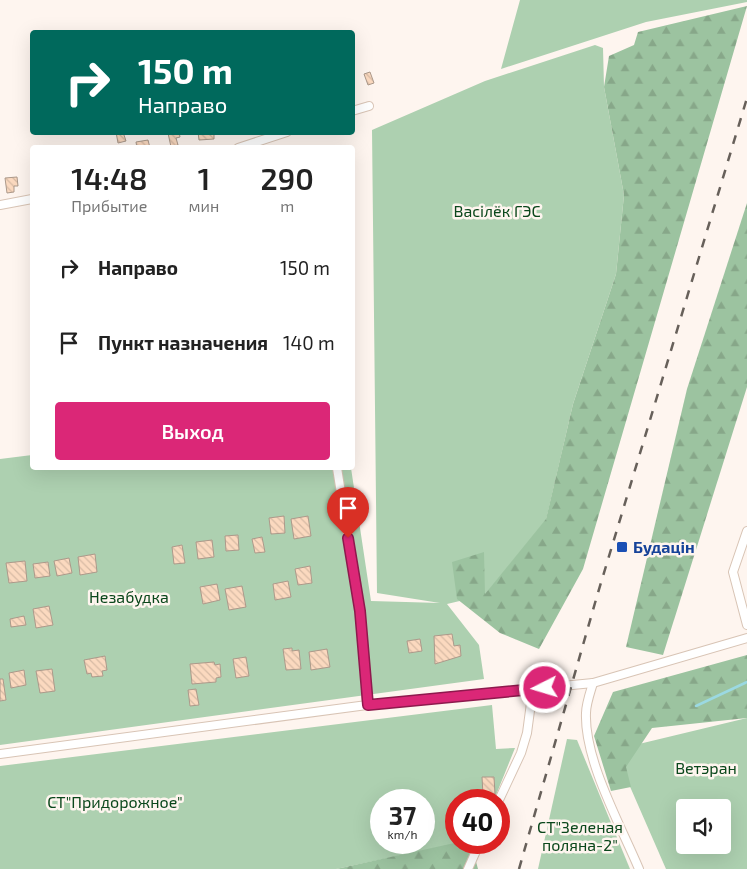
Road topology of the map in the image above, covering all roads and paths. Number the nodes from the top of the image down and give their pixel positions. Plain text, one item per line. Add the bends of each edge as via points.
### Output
1 (369, 106) dead end
2 (355, 111) edge
3 (279, 135) edge
4 (254, 145) edge
5 (30, 199) edge
6 (0, 205) edge
7 (337, 470) edge
8 (747, 531) edge
9 (745, 546) edge
10 (743, 599) edge
11 (747, 625) edge
12 (747, 638) edge
13 (593, 683) junction
14 (533, 688) junction
15 (368, 705) junction
16 (0, 754) edge
17 (504, 789) edge
18 (475, 854) edge
19 (468, 869) edge
20 (639, 869) edge

1 - 2 street
3 - 4 street
5 - 6 street
7 - 15 street via 360,611
8 - 9 street
9 - 10 street via 733,572
10 - 11 street
12 - 13 street
13 - 14 street
13 - 20 street via 586,713 588,742
14 - 15 street
14 - 17 street via 527,733
15 - 16 street
18 - 19 street

